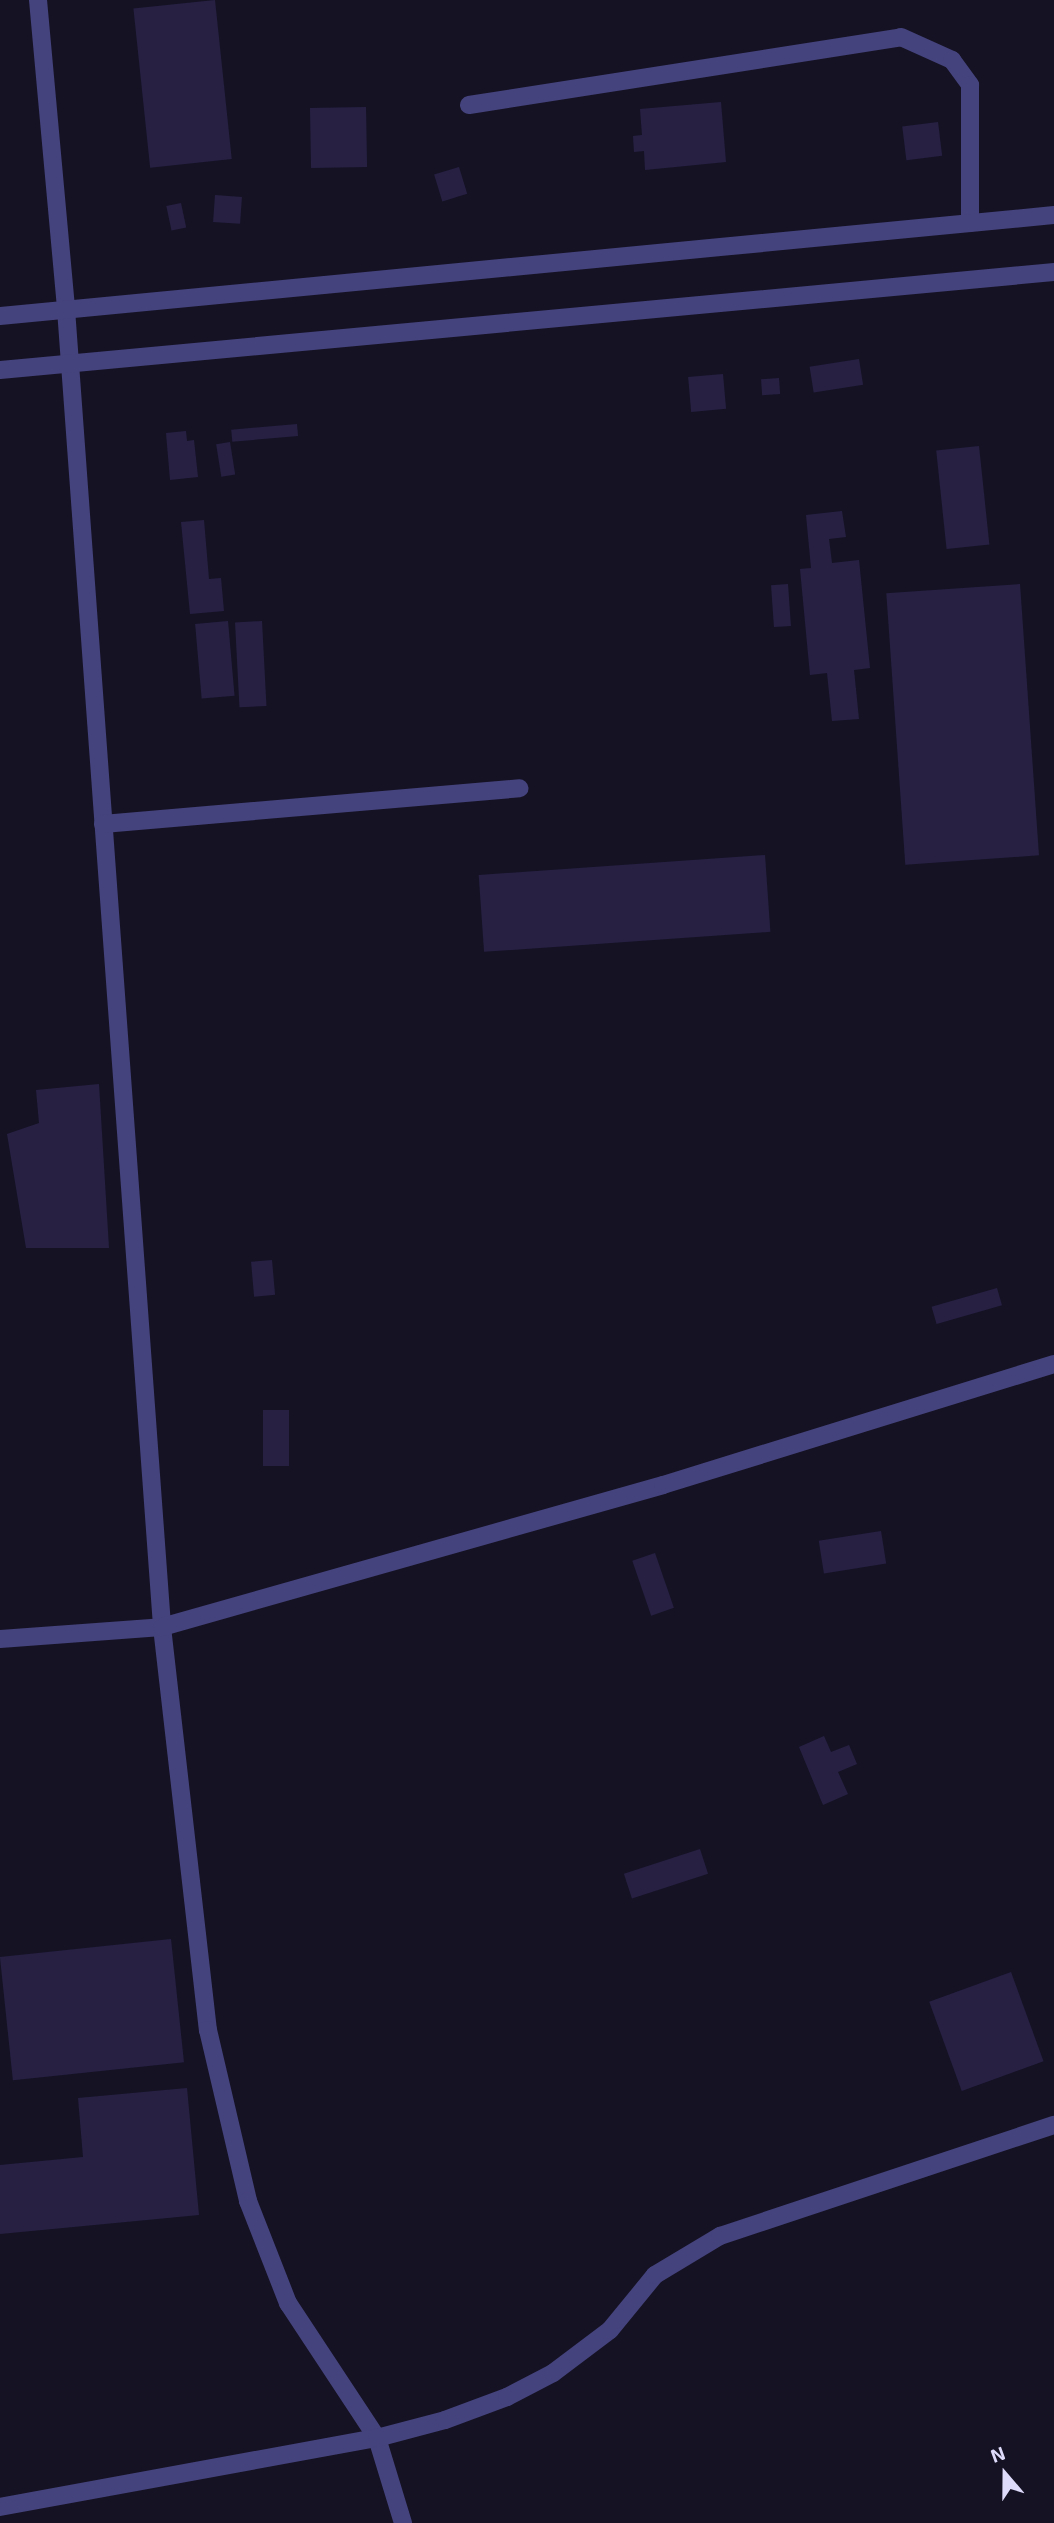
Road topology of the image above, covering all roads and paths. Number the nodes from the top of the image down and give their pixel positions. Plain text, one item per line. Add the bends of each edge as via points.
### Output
1 (38, 0) edge
2 (469, 106) dead end
3 (1054, 215) edge
4 (970, 223) junction
5 (1054, 272) edge
6 (66, 309) junction
7 (0, 316) edge
8 (70, 363) junction
9 (0, 370) edge
10 (519, 788) dead end
11 (103, 824) junction
12 (1054, 1364) edge
13 (162, 1627) junction
14 (0, 1639) edge
15 (1054, 2125) edge
16 (377, 2438) junction
17 (0, 2507) edge
18 (403, 2523) edge

1 - 6 street
2 - 4 street via 901,37 952,60 970,85
3 - 4 street
4 - 6 street
5 - 8 street
6 - 7 street
6 - 8 street
8 - 9 street
8 - 11 street
10 - 11 street
11 - 13 street
12 - 13 street via 663,1485
13 - 14 street
13 - 16 street via 208,2030 248,2201 288,2303
15 - 16 street via 720,2236 655,2275 610,2330 552,2373 470,2411
16 - 17 street
16 - 18 street

